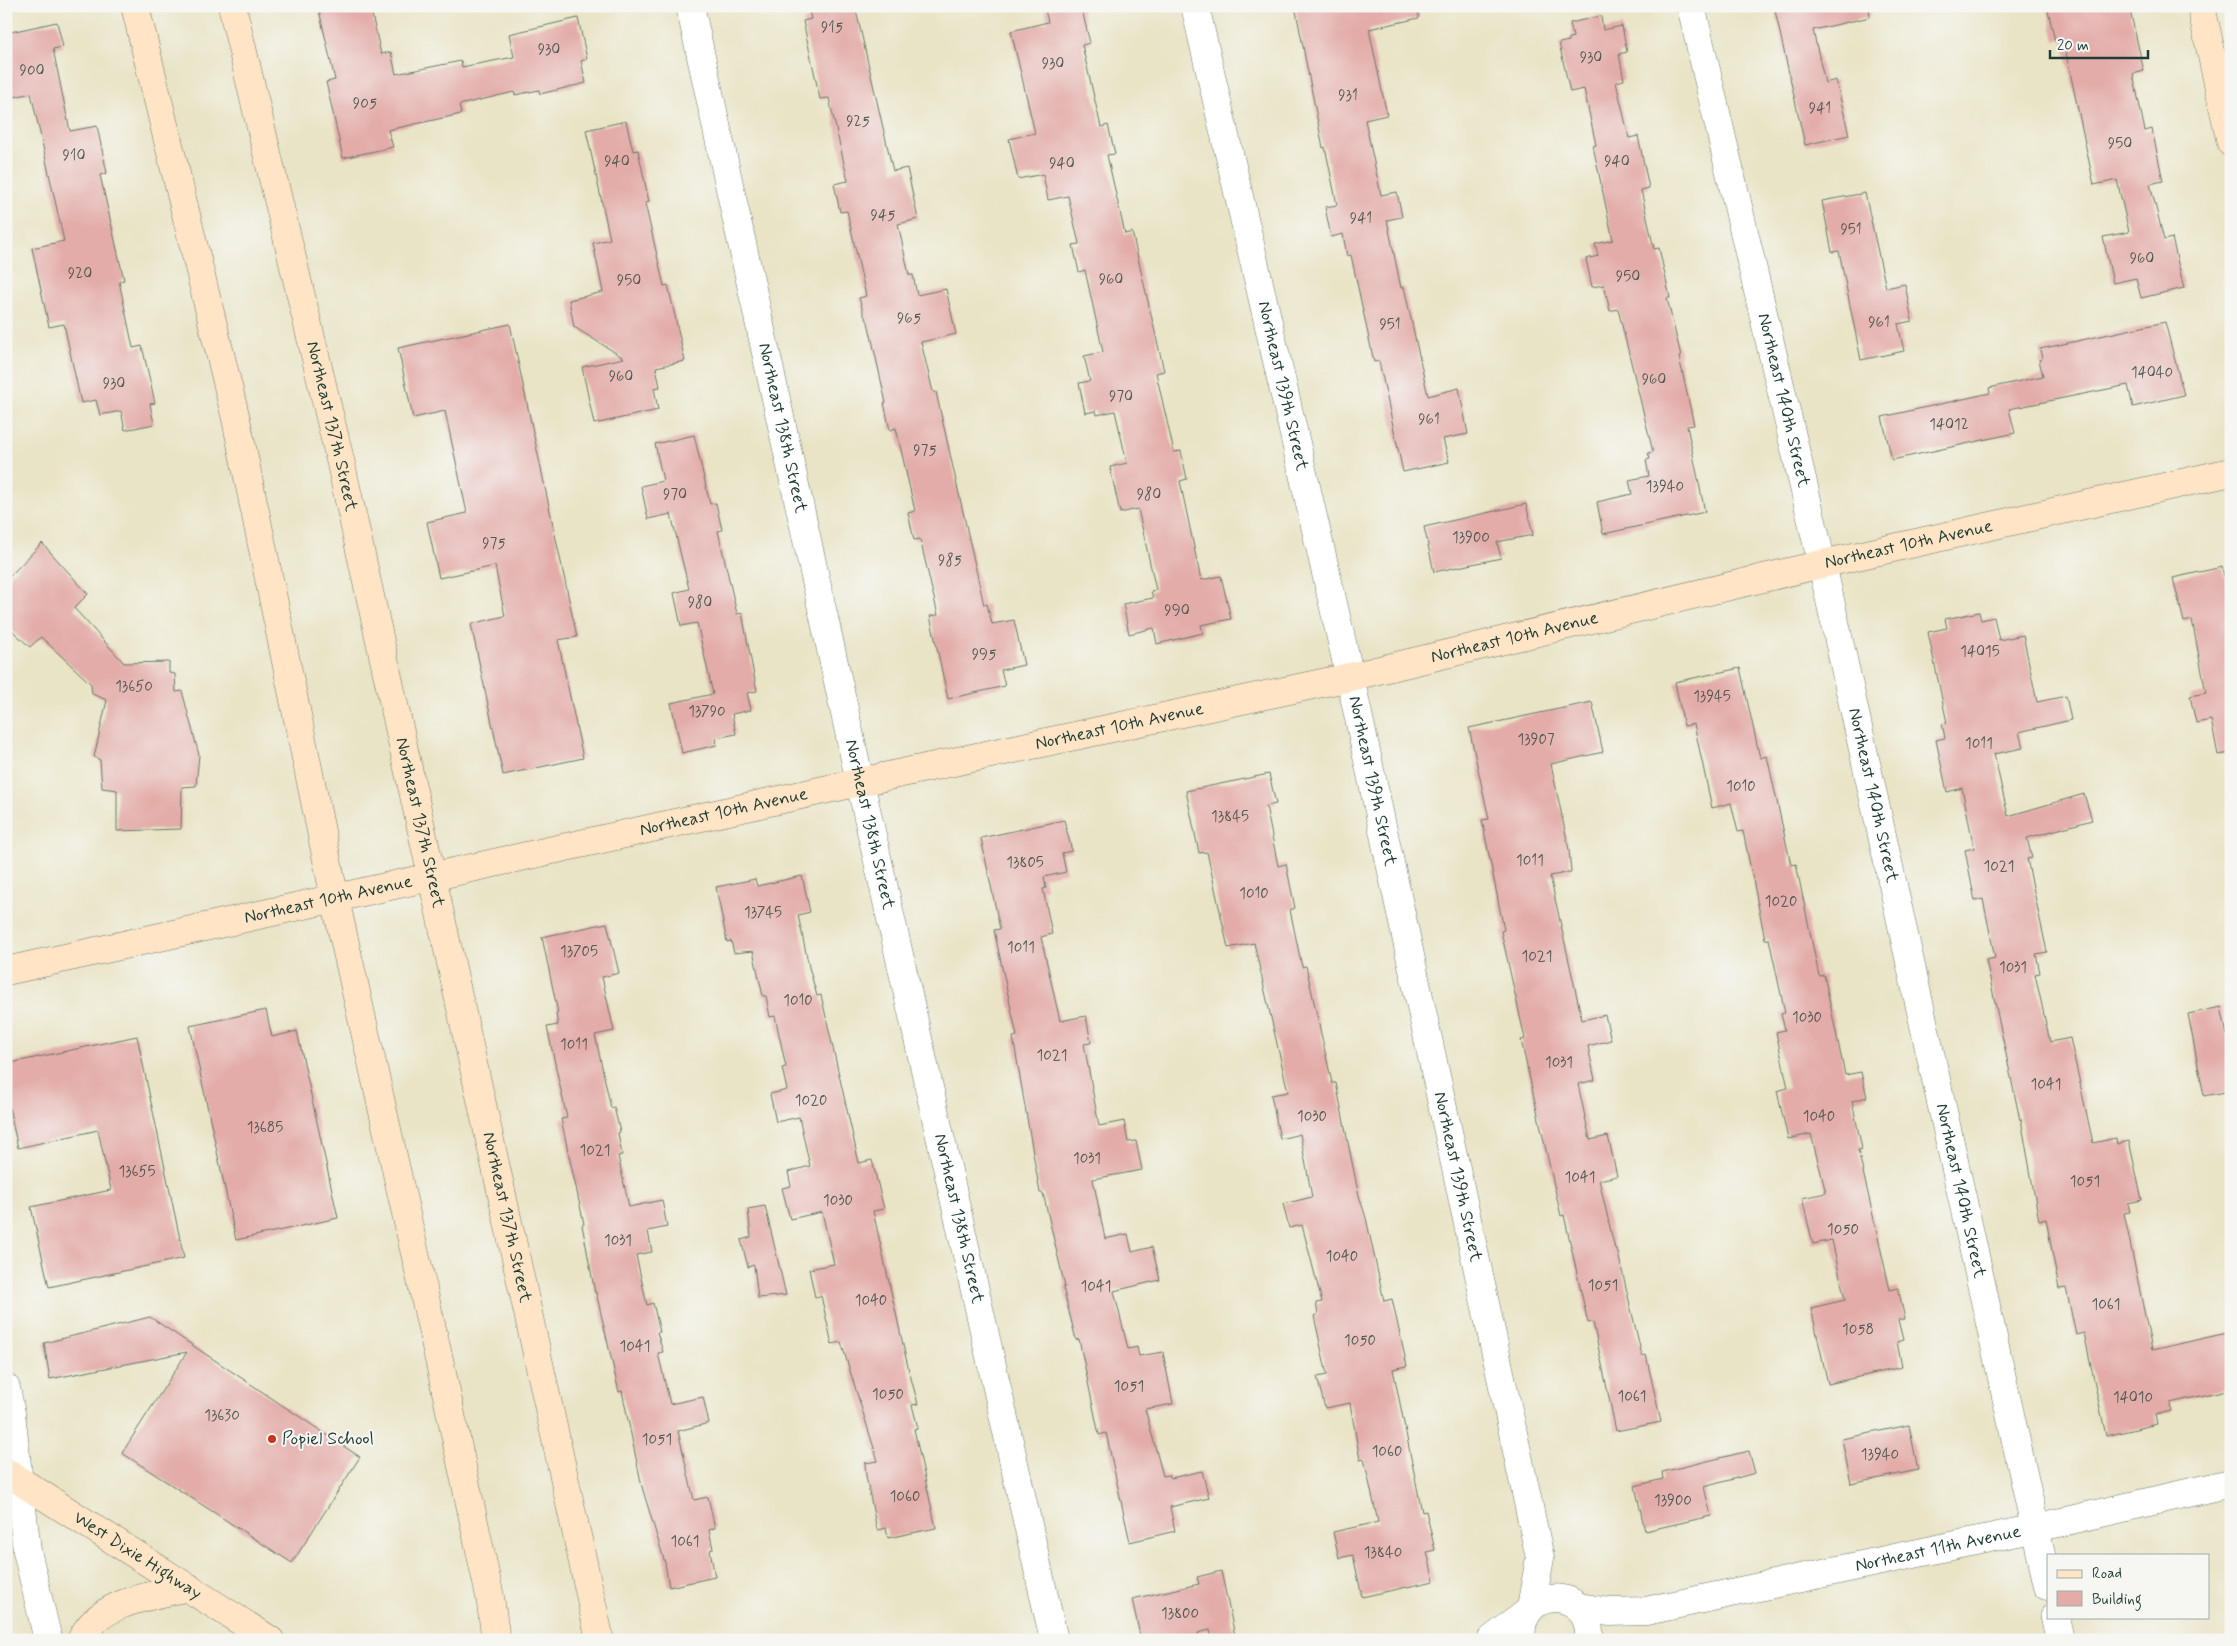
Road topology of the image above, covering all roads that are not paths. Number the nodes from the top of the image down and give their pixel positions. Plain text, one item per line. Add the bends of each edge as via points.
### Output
1 (135, 6) edge
2 (232, 6) edge
3 (690, 6) edge
4 (1195, 6) edge
5 (1691, 6) edge
6 (2201, 6) edge
7 (2231, 143) edge
8 (2231, 472) edge
9 (1822, 564) junction
10 (1350, 677) junction
11 (860, 782) junction
12 (432, 877) junction
13 (335, 899) junction
14 (6, 971) edge
15 (6, 1388) edge
16 (13, 1476) edge
17 (2231, 1483) edge
18 (2036, 1528) junction
19 (1540, 1558) junction
20 (2047, 1581) edge
21 (188, 1587) junction
22 (1576, 1605) junction
23 (1530, 1609) junction
24 (1646, 1611) junction
25 (2055, 1618) edge
26 (48, 1640) edge
27 (81, 1640) edge
28 (270, 1640) edge
29 (496, 1640) edge
30 (600, 1640) edge
31 (1054, 1640) edge
32 (1491, 1640) edge
33 (1522, 1640) edge
34 (1589, 1640) edge
35 (1596, 1640) edge
36 (2060, 1640) edge

1 - 13 street via 236,419
2 - 12 street, Northeast 137th Street via 339,455
3 - 11 street, Northeast 138th Street
4 - 10 street, Northeast 139th Street
5 - 9 street, Northeast 140th Street
6 - 7 street
8 - 9 street, Northeast 10th Avenue
9 - 10 street, Northeast 10th Avenue
9 - 18 street, Northeast 140th Street
10 - 11 street, Northeast 10th Avenue
10 - 19 street, Northeast 139th Street
11 - 12 street, Northeast 10th Avenue
11 - 31 street, Northeast 138th Street
12 - 13 street, Northeast 10th Avenue
12 - 30 street, Northeast 137th Street
13 - 14 street, Northeast 10th Avenue
13 - 29 street via 442,1373 490,1597
15 - 16 street
16 - 21 street, West Dixie Highway
16 - 26 street
17 - 18 street, Northeast 11th Avenue
18 - 20 street, Northeast 140th Street
18 - 24 street, Northeast 11th Avenue
19 - 22 street, Northeast 139th Street
19 - 23 street, Northeast 139th Street
21 - 27 street via 108,1609
21 - 28 street, West Dixie Highway
22 - 23 street, Northeast 11th Avenue via 1558,1597 1546,1599
22 - 24 street, Northeast 11th Avenue via 1609,1612
22 - 34 street, Northeast 139th Street via 1586,1616
23 - 32 street
23 - 33 street, Northeast 139th Street via 1522,1621
24 - 35 street, Northeast 11th Avenue via 1611,1627
25 - 36 street

